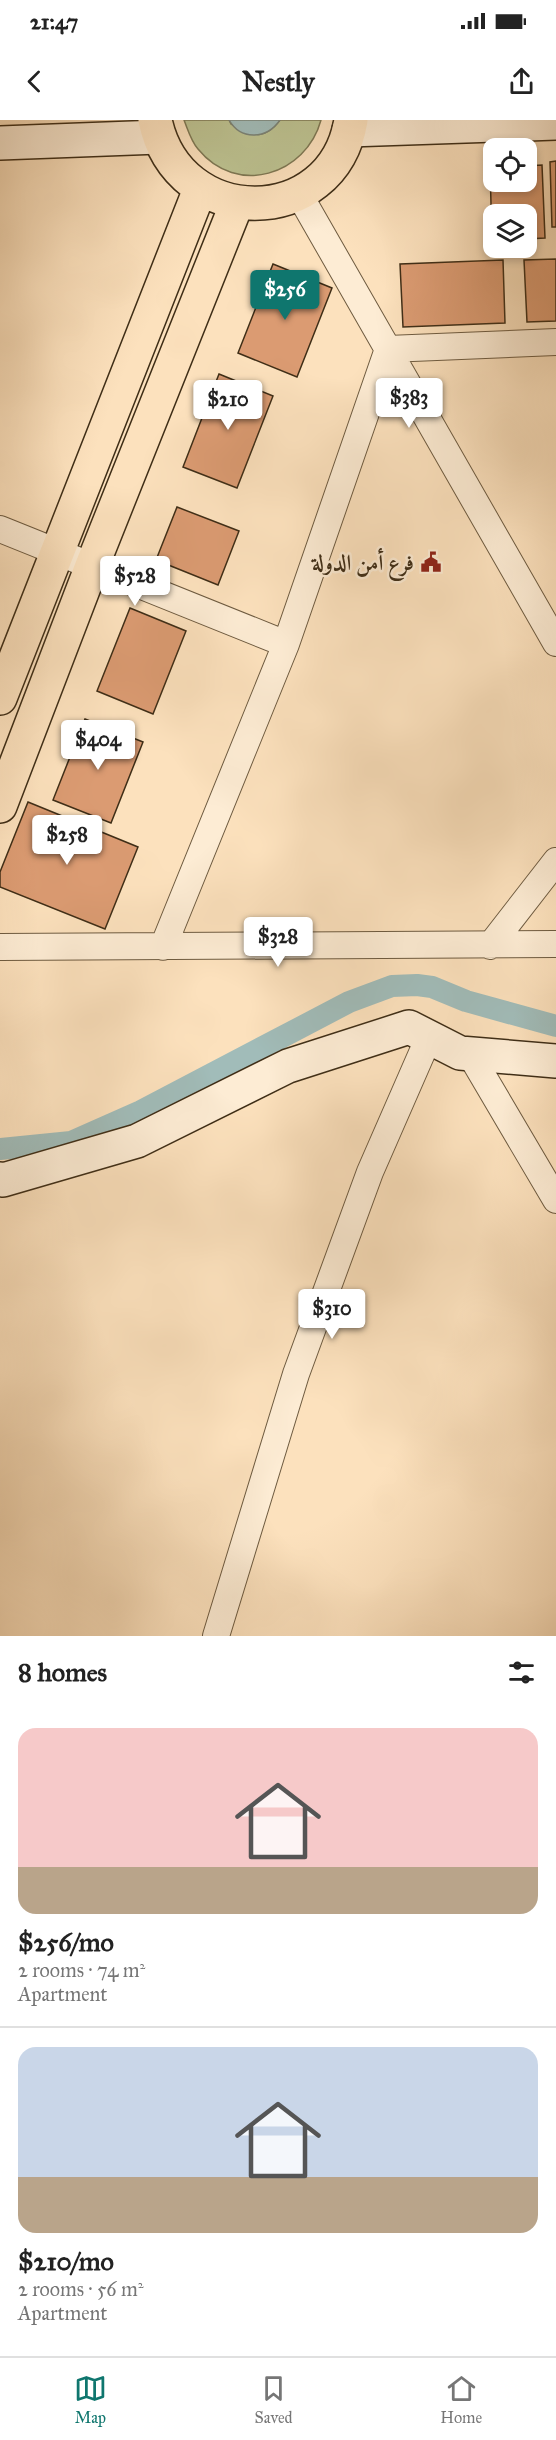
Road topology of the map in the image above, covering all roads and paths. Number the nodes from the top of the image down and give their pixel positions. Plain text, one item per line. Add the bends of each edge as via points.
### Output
1 (556, 123) edge
2 (350, 125) edge
3 (157, 128) edge
4 (0, 143) edge
5 (200, 189) junction
6 (299, 194) junction
7 (237, 203) junction
8 (556, 342) edge
9 (388, 349) junction
10 (0, 529) edge
11 (58, 552) junction
12 (92, 566) junction
13 (556, 642) edge
14 (286, 644) junction
15 (0, 698) edge
16 (0, 806) edge
17 (556, 861) edge
18 (556, 944) edge
19 (490, 945) junction
20 (0, 947) edge
21 (163, 947) junction
22 (429, 1037) junction
23 (470, 1054) junction
24 (556, 1061) edge
25 (0, 1179) edge
26 (556, 1200) edge
27 (216, 1636) edge

1 - 2 street
2 - 6 main road via 339,156
3 - 4 street
3 - 5 main road via 175,166
5 - 7 main road
5 - 11 main road
6 - 7 main road via 269,203
6 - 9 street
7 - 12 main road
8 - 9 street
9 - 13 street
9 - 14 street
10 - 11 street
11 - 12 street
11 - 15 main road
12 - 14 street
12 - 16 main road
14 - 21 street
17 - 19 street
18 - 19 street
19 - 21 street
20 - 21 street
22 - 23 street
22 - 25 street via 409,1027 288,1066 137,1141
22 - 27 street via 370,1173 296,1374
23 - 24 street
23 - 26 street

